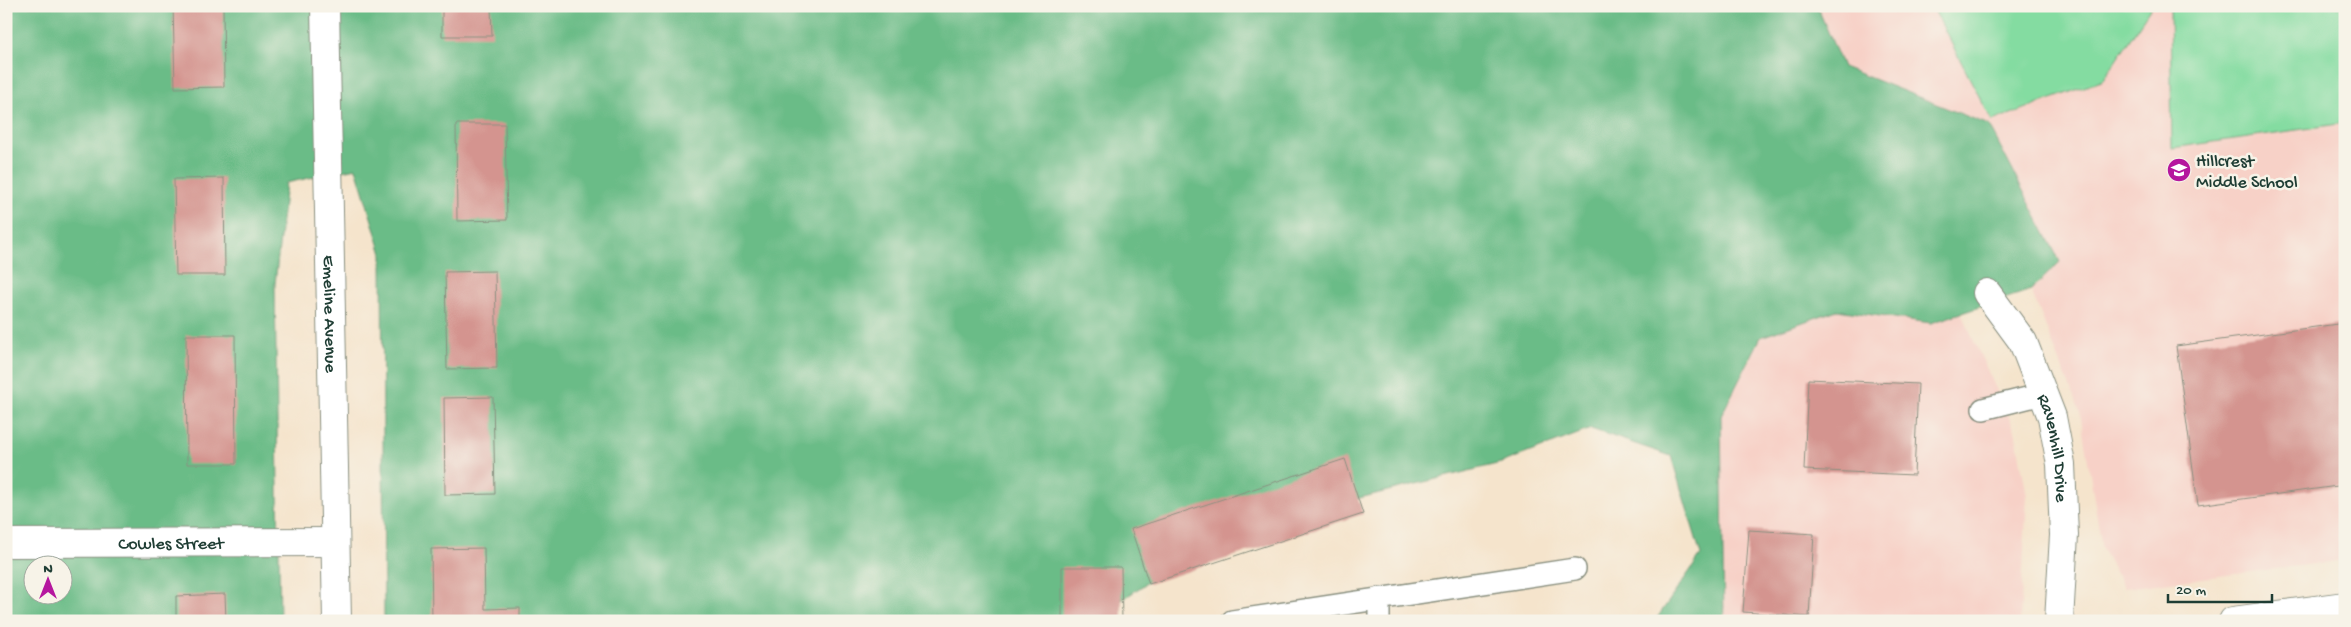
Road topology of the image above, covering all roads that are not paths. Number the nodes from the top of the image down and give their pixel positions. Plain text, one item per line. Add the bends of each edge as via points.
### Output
1 (324, 6) edge
2 (1987, 292) dead end
3 (2043, 394) junction
4 (1983, 409) dead end
5 (335, 542) junction
6 (6, 543) edge
7 (1575, 569) dead end
8 (1379, 598) junction
9 (2345, 606) edge
10 (337, 621) edge
11 (1232, 621) edge
12 (1379, 621) edge
13 (2059, 621) edge
14 (2233, 621) edge

1 - 5 street, Emeline Avenue
2 - 3 street, Ravenhill Drive via 2022,342
3 - 4 lane
3 - 13 street, Ravenhill Drive via 2052,417 2061,464 2064,535
5 - 6 street, Cowles Street
5 - 10 street, Emeline Avenue
7 - 8 lane
8 - 11 lane
8 - 12 lane
9 - 14 street

